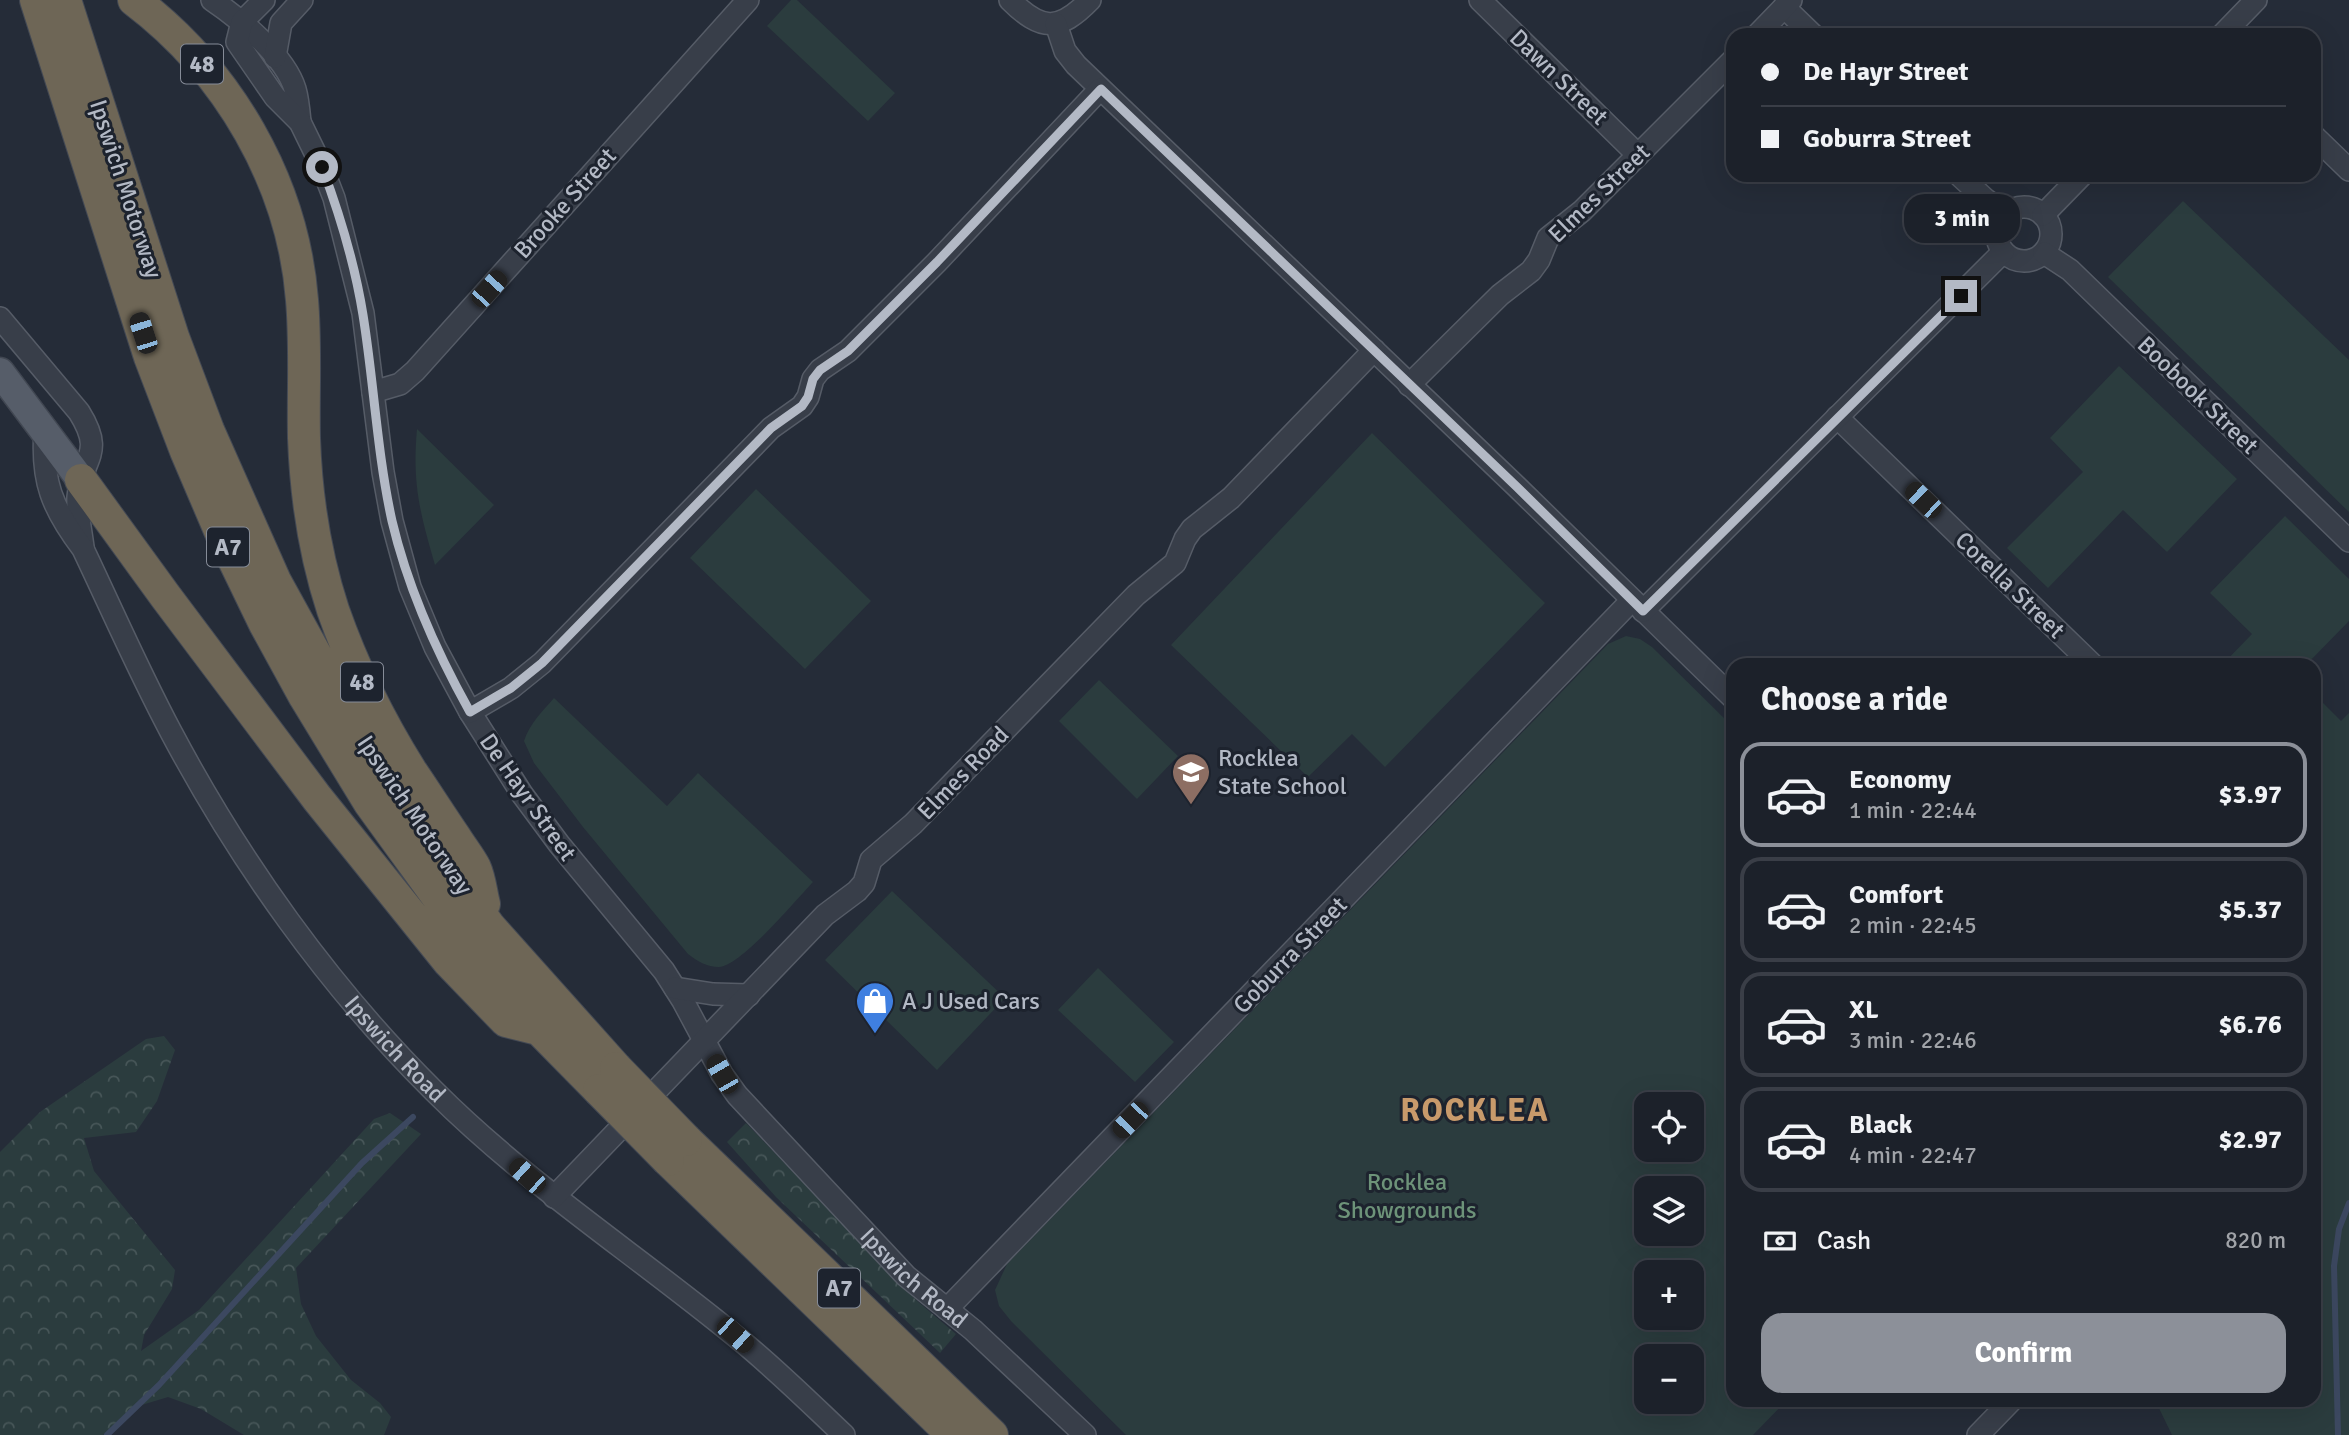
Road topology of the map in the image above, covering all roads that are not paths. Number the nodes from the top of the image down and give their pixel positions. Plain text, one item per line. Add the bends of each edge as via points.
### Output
1 (134, 0) edge
2 (212, 0) edge
3 (264, 0) edge
4 (302, 0) edge
5 (748, 0) edge
6 (1010, 0) edge
7 (1090, 0) edge
8 (1480, 0) edge
9 (2256, 0) edge
10 (46, 1) edge
11 (1788, 4) edge
12 (242, 22) junction
13 (1056, 24) junction
14 (1764, 28) edge
15 (1807, 28) edge
16 (2229, 28) edge
17 (275, 57) junction
18 (1726, 67) edge
19 (1101, 89) junction
20 (300, 122) junction
21 (2321, 143) edge
22 (1638, 155) junction
23 (2349, 170) edge
24 (1967, 182) edge
25 (2075, 182) edge
26 (2006, 214) junction
27 (2043, 215) junction
28 (2003, 252) junction
29 (2044, 253) junction
30 (0, 318) edge
31 (1374, 350) junction
32 (0, 372) edge
33 (1409, 385) junction
34 (373, 392) junction
35 (1837, 417) junction
36 (45, 430) junction
37 (81, 480) junction
38 (2349, 541) edge
39 (83, 549) junction
40 (1638, 605) junction
41 (2086, 658) edge
42 (1726, 691) edge
43 (470, 712) junction
44 (489, 926) junction
45 (675, 988) junction
46 (749, 995) junction
47 (539, 1029) junction
48 (704, 1042) junction
49 (608, 1079) junction
50 (677, 1150) junction
51 (554, 1197) junction
52 (947, 1309) junction
53 (2005, 1407) edge
54 (844, 1435) edge
55 (953, 1435) edge
56 (992, 1435) edge
57 (1085, 1435) edge
58 (1978, 1435) edge

1 - 44 highway, 48 via 172,32 213,77 255,142 279,195 299,267 306,470 324,580 347,648 385,728 476,869
2 - 12 street, De Hayr Street
3 - 12 street
4 - 17 street via 281,23
5 - 34 street, Brooke Street via 415,371 400,384
6 - 13 street via 1031,18
7 - 13 street via 1070,19
8 - 22 street, Dawn Street
9 - 16 street
10 - 44 highway, Ipswich Motorway / A7 via 77,36 173,337 236,498 275,581 413,818
10 - 47 highway, Ipswich Motorway / A7 via 150,357 221,533 305,697 369,802
11 - 14 street
11 - 15 street
12 - 17 street, De Hayr Street
12 - 20 street, De Hayr Street via 239,46 275,97
13 - 19 street via 1069,57
17 - 20 street, De Hayr Street via 295,88
18 - 22 street, Elmes Street
19 - 31 street
19 - 43 street via 937,262 848,351 820,370 802,406 771,428 542,663
20 - 34 street, De Hayr Street via 322,167 344,235 363,313
21 - 23 street
22 - 33 street, Elmes Street via 1548,238 1531,271 1500,295
24 - 26 street
25 - 27 street
26 - 27 street via 2021,207
26 - 28 street via 1996,237
27 - 29 street via 2051,238
28 - 29 street via 2018,261
28 - 35 street, Goburra Street
29 - 38 street, Boobook Street via 2070,270
30 - 37 street, Ipswich Road via 90,429 92,450
31 - 33 street
31 - 46 street, Elmes Road via 1231,498 1189,533 1175,563 1136,596 913,824 874,856 861,887 825,915
32 - 36 main road
33 - 40 street
34 - 43 street, De Hayr Street via 386,492 410,587
35 - 40 street, Goburra Street
35 - 41 street, Corella Street
36 - 37 main road
36 - 39 street, Ipswich Road via 48,487 68,530
37 - 39 street, Ipswich Road via 78,507
37 - 47 highway via 263,728 449,962 506,1021
39 - 51 street, Ipswich Road via 170,731 291,923 387,1042 505,1157
40 - 42 street
40 - 52 street, Goburra Street
43 - 45 street, De Hayr Street via 552,835
44 - 49 highway, Ipswich Motorway / A7
45 - 46 street
45 - 48 street, De Hayr Street
46 - 48 street, Elmes Road
47 - 49 highway, Ipswich Motorway / A7
48 - 51 street, Elmes Road
48 - 52 street, Ipswich Road via 737,1095 891,1261
49 - 50 highway, Ipswich Motorway / A7, bridge
50 - 55 highway, Ipswich Motorway / A7
50 - 56 highway, Ipswich Motorway / A7
51 - 54 street, Ipswich Road via 735,1335
52 - 57 street, Ipswich Road
53 - 58 street

